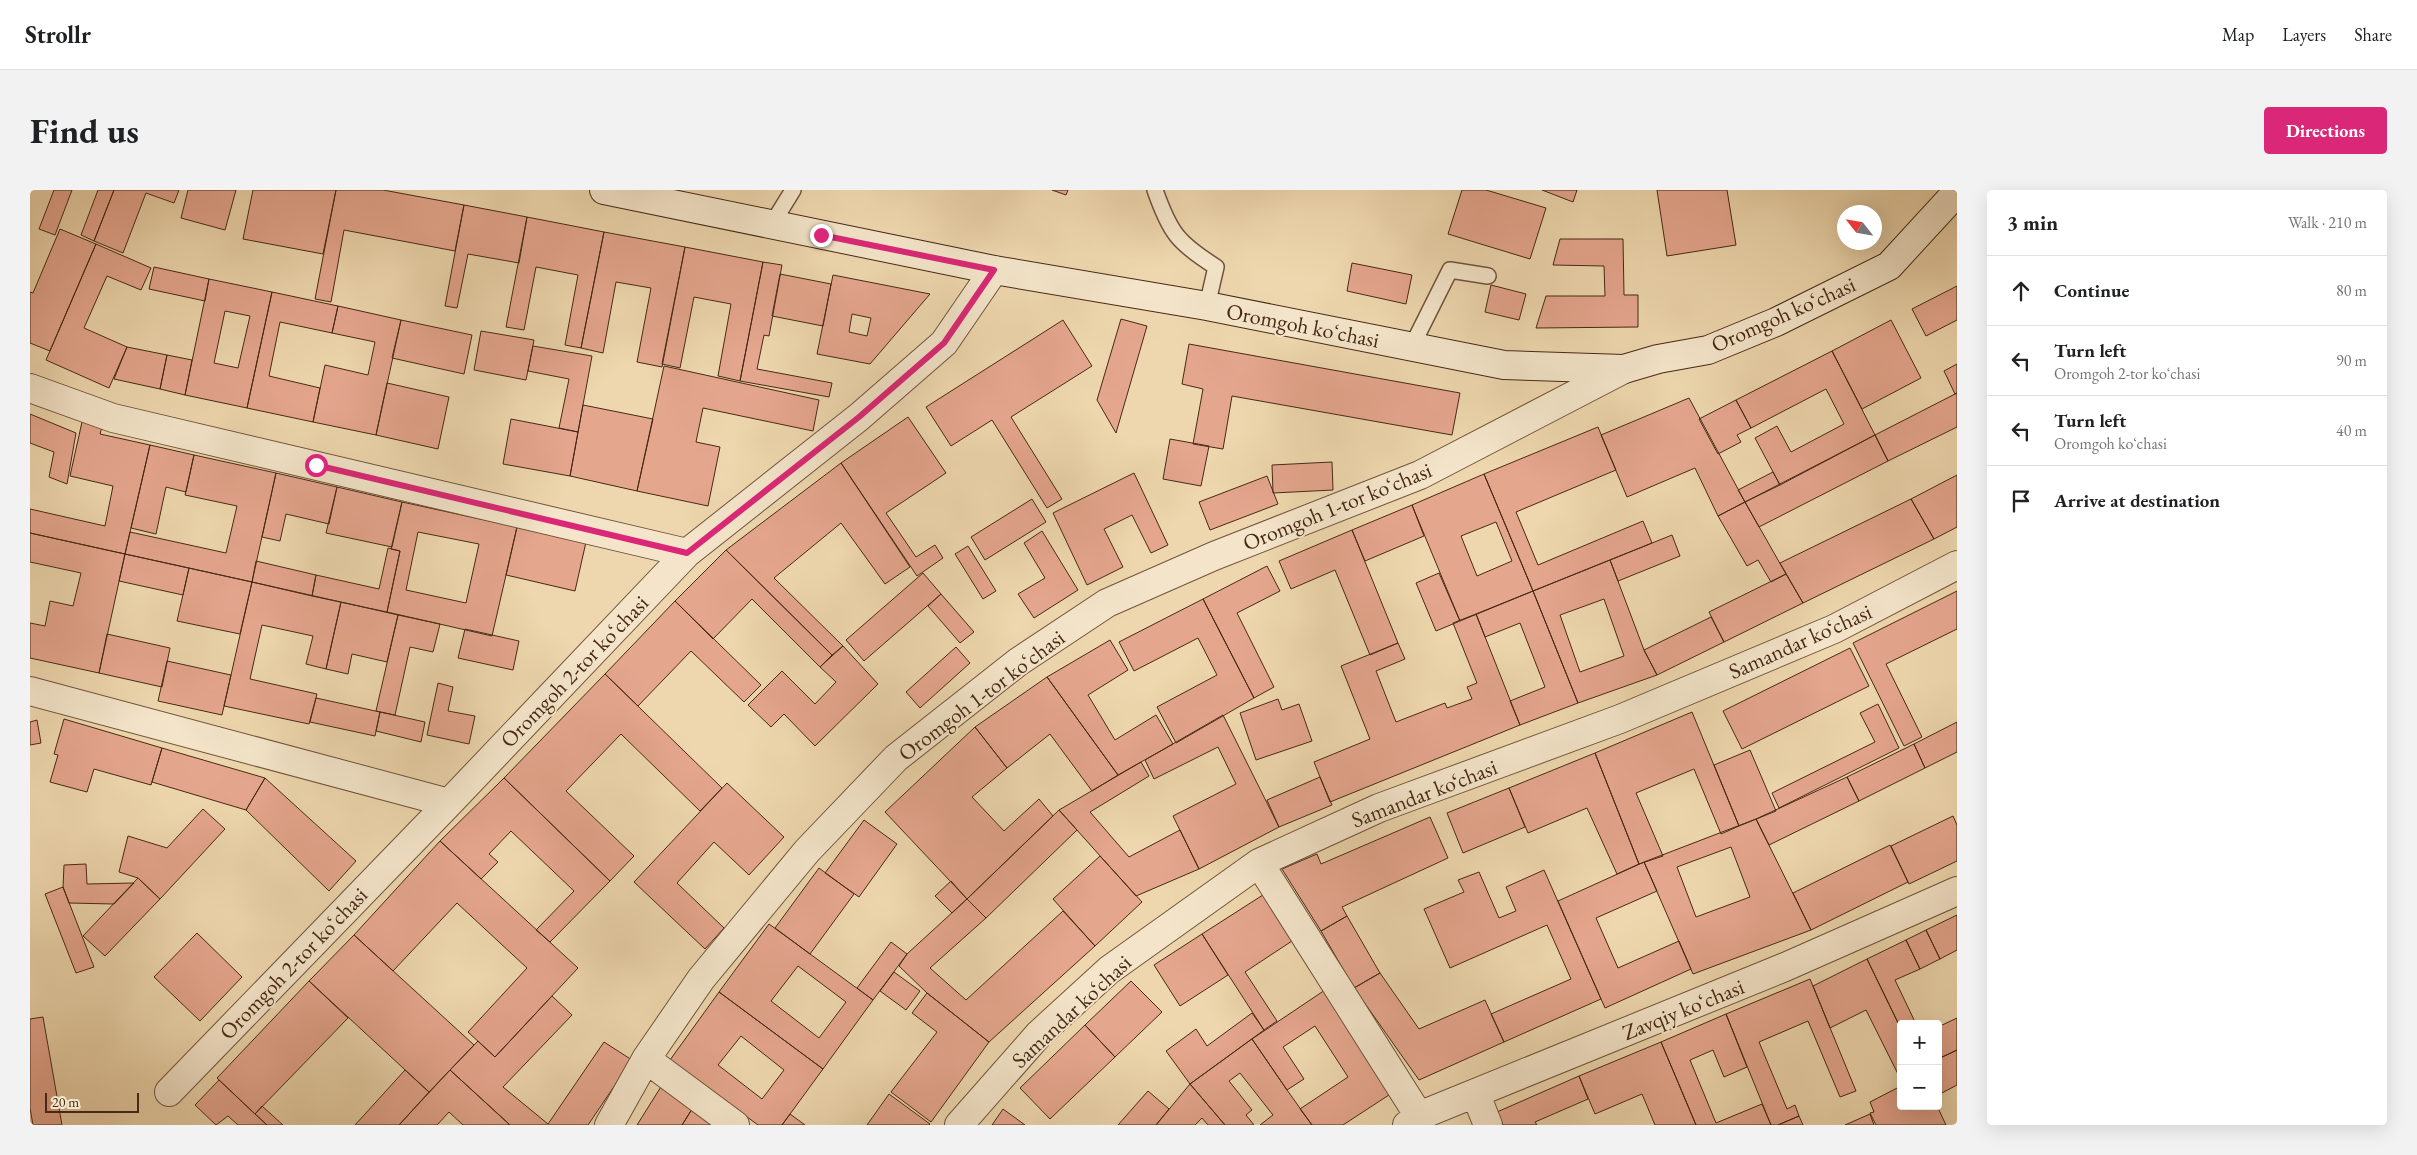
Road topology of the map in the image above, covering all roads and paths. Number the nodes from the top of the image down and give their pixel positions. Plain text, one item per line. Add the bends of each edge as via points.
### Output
1 (604, 190) edge
2 (794, 190) edge
3 (1155, 190) edge
4 (1957, 192) edge
5 (772, 224) junction
6 (994, 270) junction
7 (1488, 276) dead end
8 (1207, 306) junction
9 (1412, 346) junction
10 (1624, 369) junction
11 (30, 388) edge
12 (687, 553) junction
13 (1957, 564) edge
14 (30, 691) edge
15 (449, 802) junction
16 (1259, 863) junction
17 (1957, 891) edge
18 (646, 1059) junction
19 (169, 1092) dead end
20 (1476, 1095) junction
21 (1413, 1121) edge
22 (609, 1125) edge
23 (735, 1125) edge
24 (959, 1125) edge
25 (1488, 1125) edge

1 - 5 street, Oromgoh koʻchasi
2 - 5 lane
3 - 8 lane via 1166,221 1188,249 1216,267
4 - 10 street, Oromgoh koʻchasi via 1889,266 1776,322 1708,350
5 - 6 street, Oromgoh koʻchasi
6 - 8 street, Oromgoh koʻchasi
6 - 12 street, Oromgoh 2-tor koʻchasi via 944,343 859,417
7 - 9 lane via 1450,270
8 - 9 street, Oromgoh koʻchasi
9 - 10 street, Oromgoh koʻchasi via 1504,365
10 - 18 street, Oromgoh 1-tor koʻchasi via 1420,475 1214,556 1107,603 1018,662 896,758 807,851 701,979
11 - 12 street via 114,418
12 - 15 street, Oromgoh 2-tor koʻchasi
13 - 16 street, Samandar ko‘chasi via 1834,629 1620,719 1379,808
14 - 15 street
15 - 19 street, Oromgoh 2-tor koʻchasi
16 - 21 street
16 - 24 street, Samandar ko‘chasi via 1109,970 1039,1034
17 - 20 street, Zavqiy koʻchasi via 1785,967
18 - 22 street, Oromgoh 1-tor koʻchasi
18 - 23 street
20 - 21 street, Zavqiy koʻchasi
20 - 25 street

